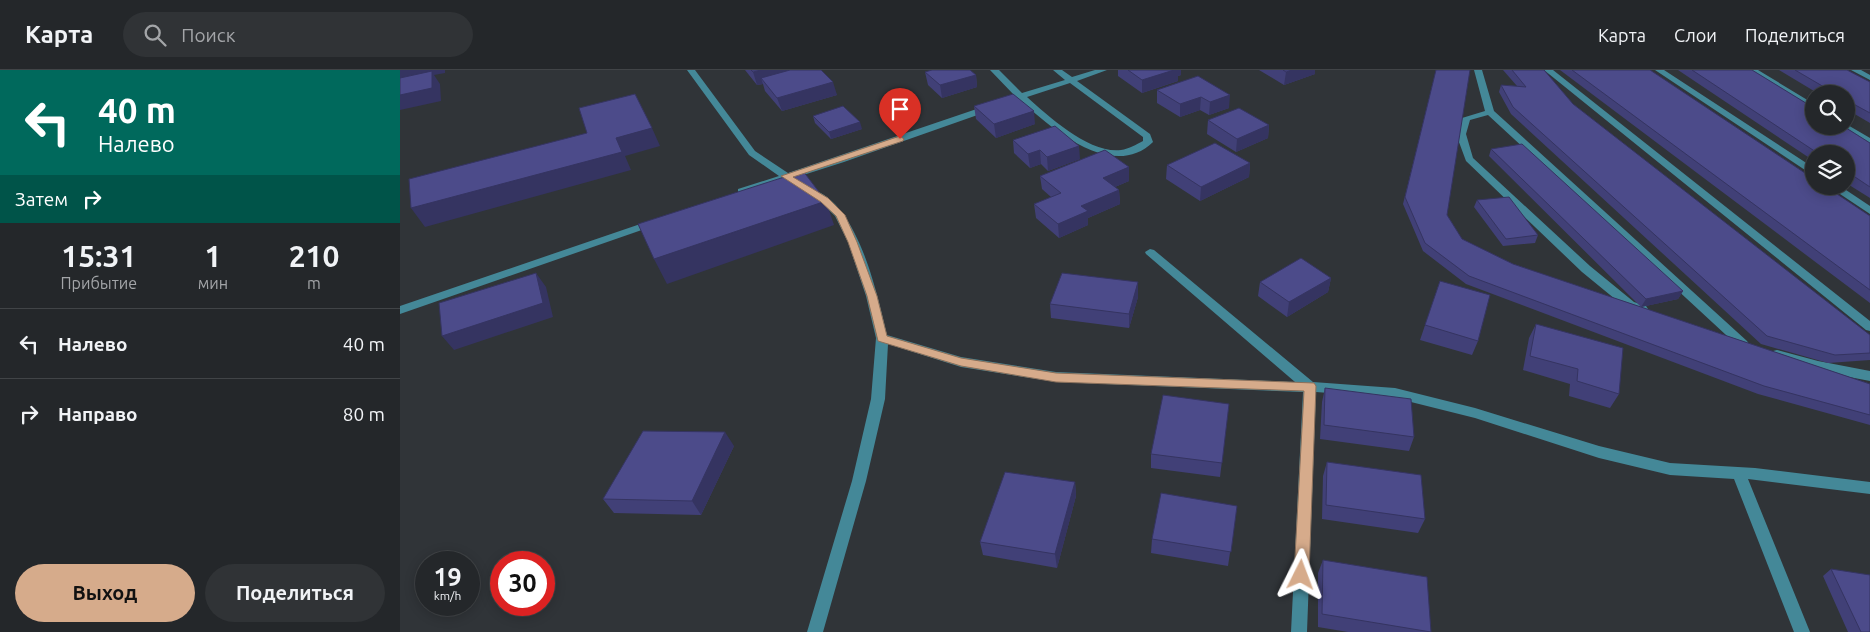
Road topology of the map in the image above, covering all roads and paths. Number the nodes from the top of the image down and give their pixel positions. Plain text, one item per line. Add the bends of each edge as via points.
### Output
1 (691, 70) edge
2 (994, 70) edge
3 (1057, 70) edge
4 (1103, 70) edge
5 (1478, 70) edge
6 (1548, 70) edge
7 (1659, 70) edge
8 (1752, 70) edge
9 (1855, 70) edge
10 (1870, 78) edge
11 (1071, 80) junction
12 (1022, 96) junction
13 (1805, 102) edge
14 (1490, 112) junction
15 (1855, 133) edge
16 (1870, 142) edge
17 (1805, 167) edge
18 (786, 176) junction
19 (1846, 195) edge
20 (729, 196) edge
21 (1870, 211) edge
22 (663, 219) edge
23 (1150, 252) dead end
24 (400, 310) edge
25 (1650, 312) edge
26 (1870, 327) edge
27 (1715, 334) edge
28 (882, 338) junction
29 (1753, 347) junction
30 (1870, 376) edge
31 (1310, 386) junction
32 (1739, 474) junction
33 (1870, 488) edge
34 (815, 632) edge
35 (1299, 632) edge
36 (1802, 632) edge

1 - 18 street via 752,153
2 - 12 street
3 - 11 street
4 - 11 street
5 - 14 street
6 - 26 street
7 - 17 street
8 - 13 street
9 - 10 street
11 - 12 street
11 - 12 street via 1147,136 1148,142 1122,154 1093,149 1063,132
12 - 18 street via 841,160
14 - 25 street via 1466,118 1461,134 1469,159 1586,269 1630,305
14 - 29 street
15 - 16 street
18 - 20 street
18 - 28 street via 825,200 840,215 872,296
19 - 21 street
22 - 24 street
23 - 31 street
27 - 29 street
28 - 31 street via 961,362 1056,378
28 - 34 street via 878,399 859,481
29 - 30 street via 1818,366
31 - 32 street via 1395,393 1476,412 1635,461 1670,469
31 - 35 street
32 - 33 street
32 - 36 street

